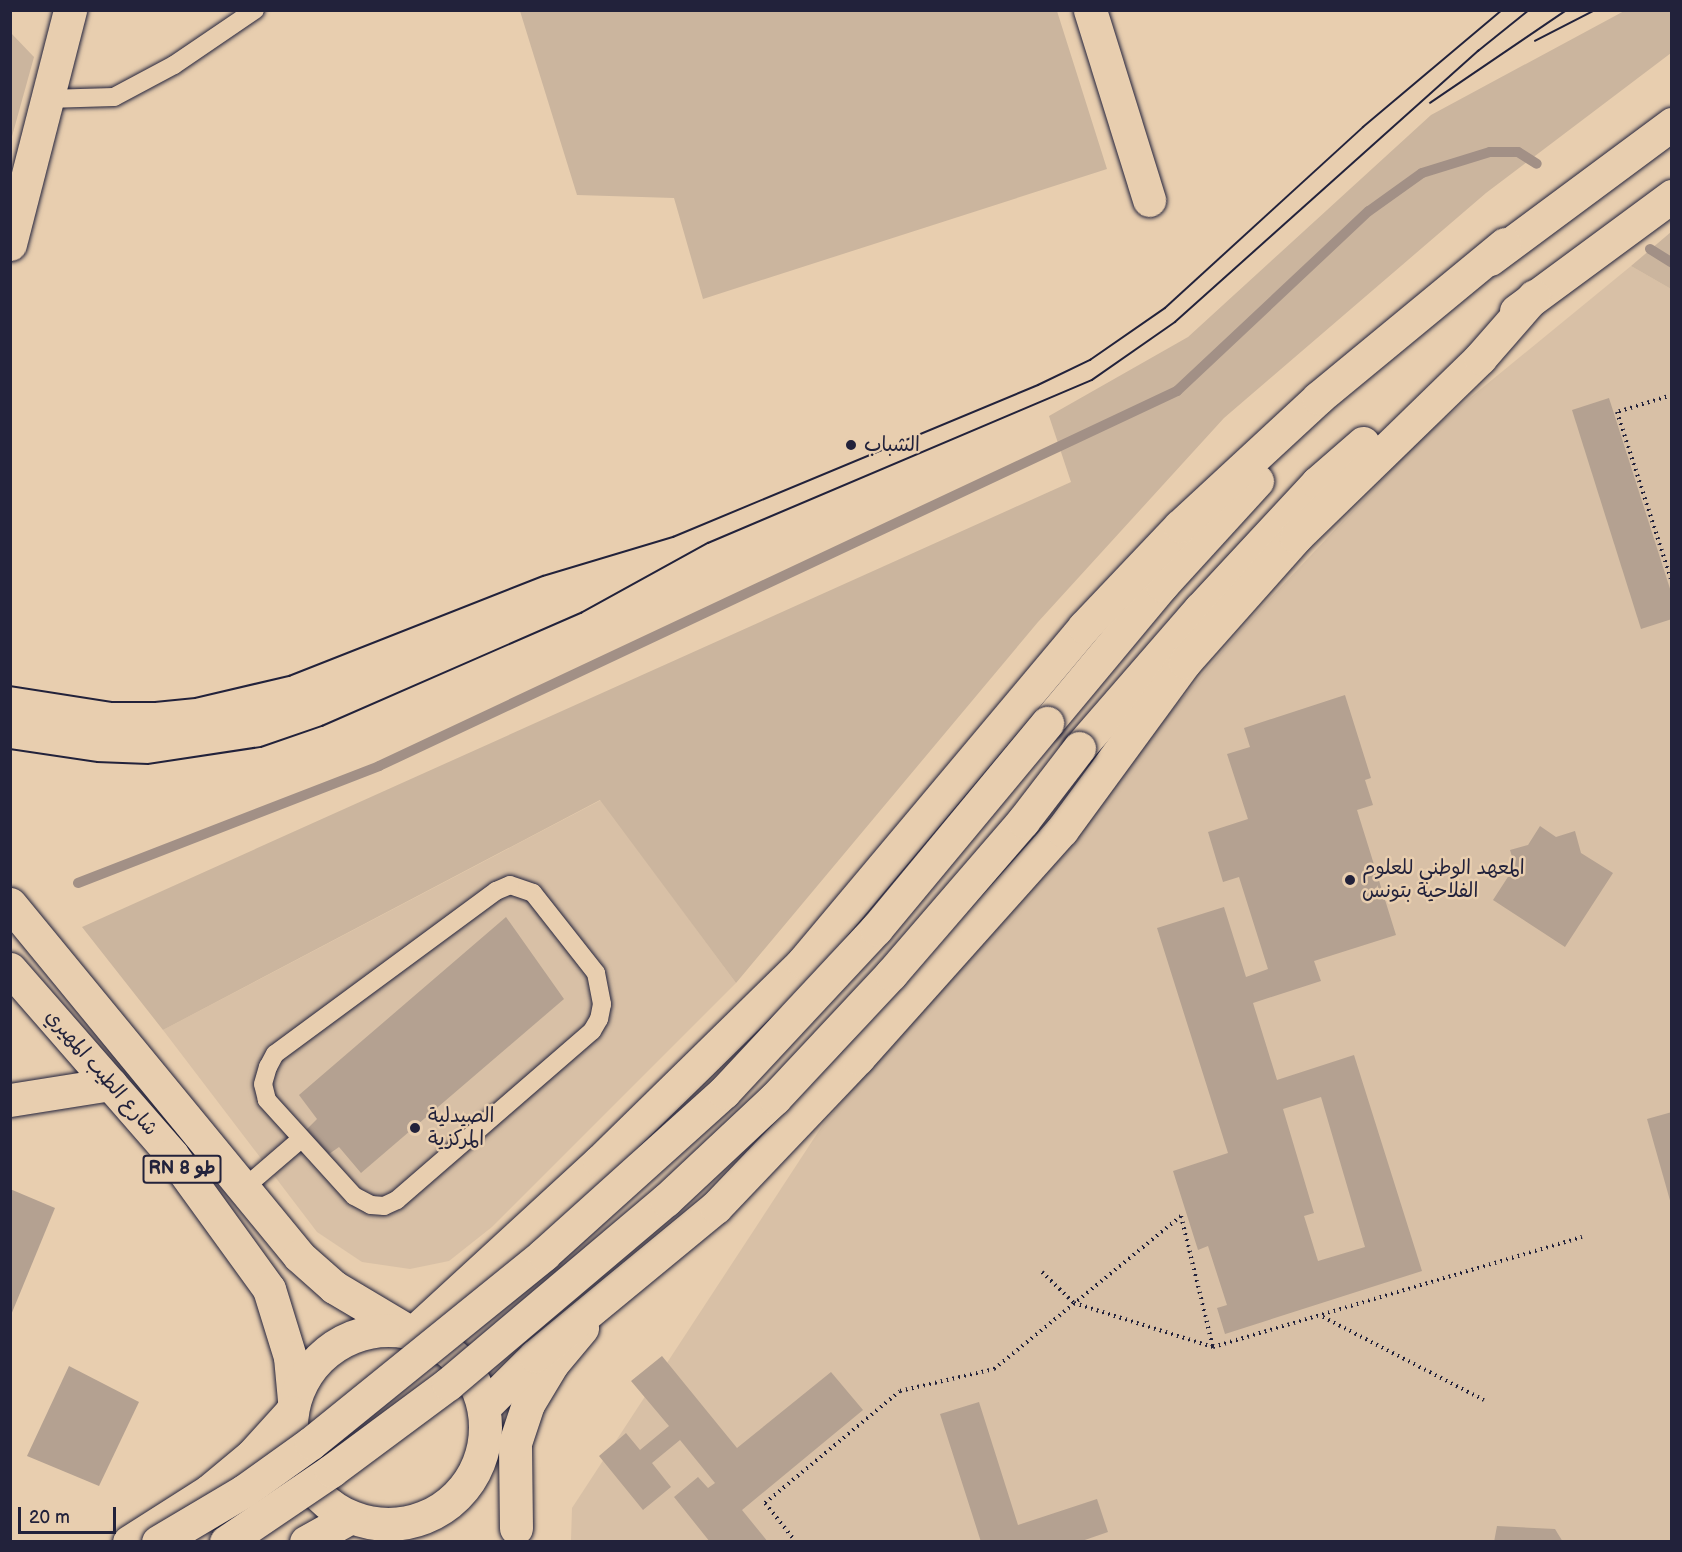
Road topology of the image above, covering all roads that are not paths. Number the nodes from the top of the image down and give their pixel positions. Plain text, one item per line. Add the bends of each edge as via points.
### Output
1 (70, 10) edge
2 (255, 10) edge
3 (1090, 10) edge
4 (47, 99) junction
5 (1671, 124) edge
6 (1671, 196) edge
7 (1149, 200) dead end
8 (10, 244) edge
9 (1505, 244) junction
10 (1534, 296) junction
11 (10, 887) edge
12 (10, 904) edge
13 (10, 969) edge
14 (64, 970) junction
15 (111, 1084) junction
16 (10, 1100) edge
17 (301, 1139) junction
18 (243, 1188) junction
19 (609, 1296) junction
20 (409, 1330) junction
21 (292, 1406) junction
22 (484, 1407) junction
23 (485, 1440) junction
24 (357, 1520) junction
25 (519, 1535) edge
26 (129, 1542) edge
27 (158, 1542) edge
28 (226, 1542) edge
29 (306, 1542) edge
30 (410, 1542) edge

1 - 4 main road
2 - 4 lane via 174,66 114,98
3 - 7 main road
4 - 8 main road
5 - 9 main road
6 - 10 main road
9 - 20 main road via 1326,390 1180,526 1084,627 803,962 609,1154
9 - 27 main road, bridge via 1297,437 1162,585 876,929 724,1092 544,1254 311,1443 244,1491
10 - 19 main road via 1480,358 1288,546 1185,662 1062,830 858,1058 716,1207
10 - 28 main road, bridge via 1317,483 1200,609 1078,748 1023,820 891,974 776,1098 666,1200 448,1384 331,1471
11 - 14 main road
12 - 14 main road
13 - 15 main road, شارع الطيب المهيري / RN 8 طو
14 - 18 main road
15 - 16 main road
15 - 21 main road, شارع الطيب المهيري / RN 8 طو via 217,1214 269,1289 288,1349
17 - 17 lane via 267,1100 263,1084 275,1054 496,891 510,885 533,893 596,973 602,1004 592,1031 397,1200 384,1206 371,1205 354,1196
17 - 18 lane
18 - 20 main road via 317,1274
19 - 22 main road via 535,1356
19 - 25 main road via 552,1364 528,1404 514,1443
20 - 21 main road via 358,1334 330,1349 307,1371
20 - 22 main road via 451,1352 472,1377
21 - 24 main road via 296,1463 312,1491
21 - 26 main road via 252,1455 209,1491
22 - 23 main road
23 - 24 main road via 476,1471 456,1498 429,1516 398,1525
23 - 25 main road via 502,1503
24 - 29 main road
24 - 30 main road

